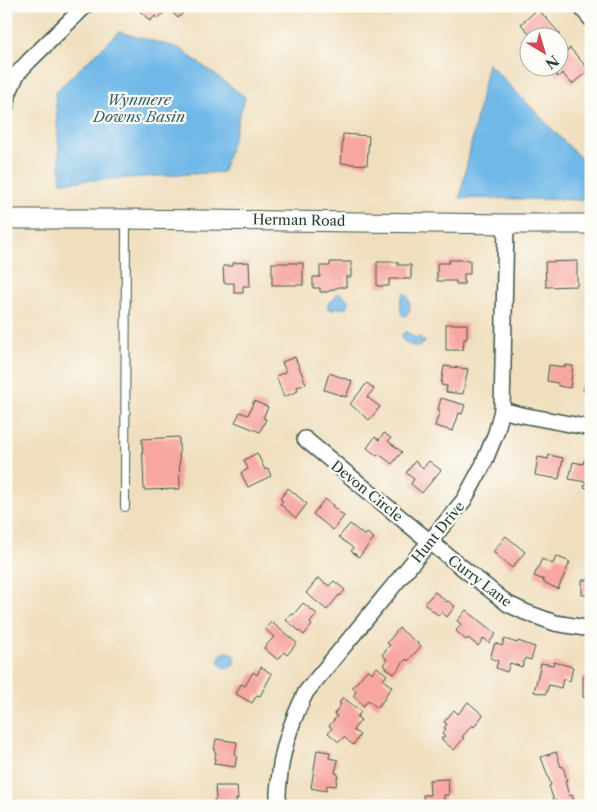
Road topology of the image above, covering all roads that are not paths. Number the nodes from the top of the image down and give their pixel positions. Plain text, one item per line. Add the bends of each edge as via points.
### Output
1 (85, 6) edge
2 (580, 6) edge
3 (591, 18) edge
4 (6, 106) edge
5 (126, 218) junction
6 (6, 219) edge
7 (506, 224) junction
8 (591, 224) edge
9 (502, 410) junction
10 (591, 428) edge
11 (305, 440) dead end
12 (125, 507) dead end
13 (430, 542) junction
14 (591, 629) edge
15 (279, 806) edge

1 - 4 street via 18,74
2 - 3 street
5 - 6 street, Herman Road
5 - 7 street, Herman Road
5 - 12 lane
7 - 8 street, Herman Road
7 - 9 street, Hunt Drive
9 - 10 street
9 - 13 street, Hunt Drive via 483,465 464,500
11 - 13 street, Devon Circle
13 - 14 street, Curry Lane via 508,604 555,623
13 - 15 street, Hunt Drive via 306,692 285,744

